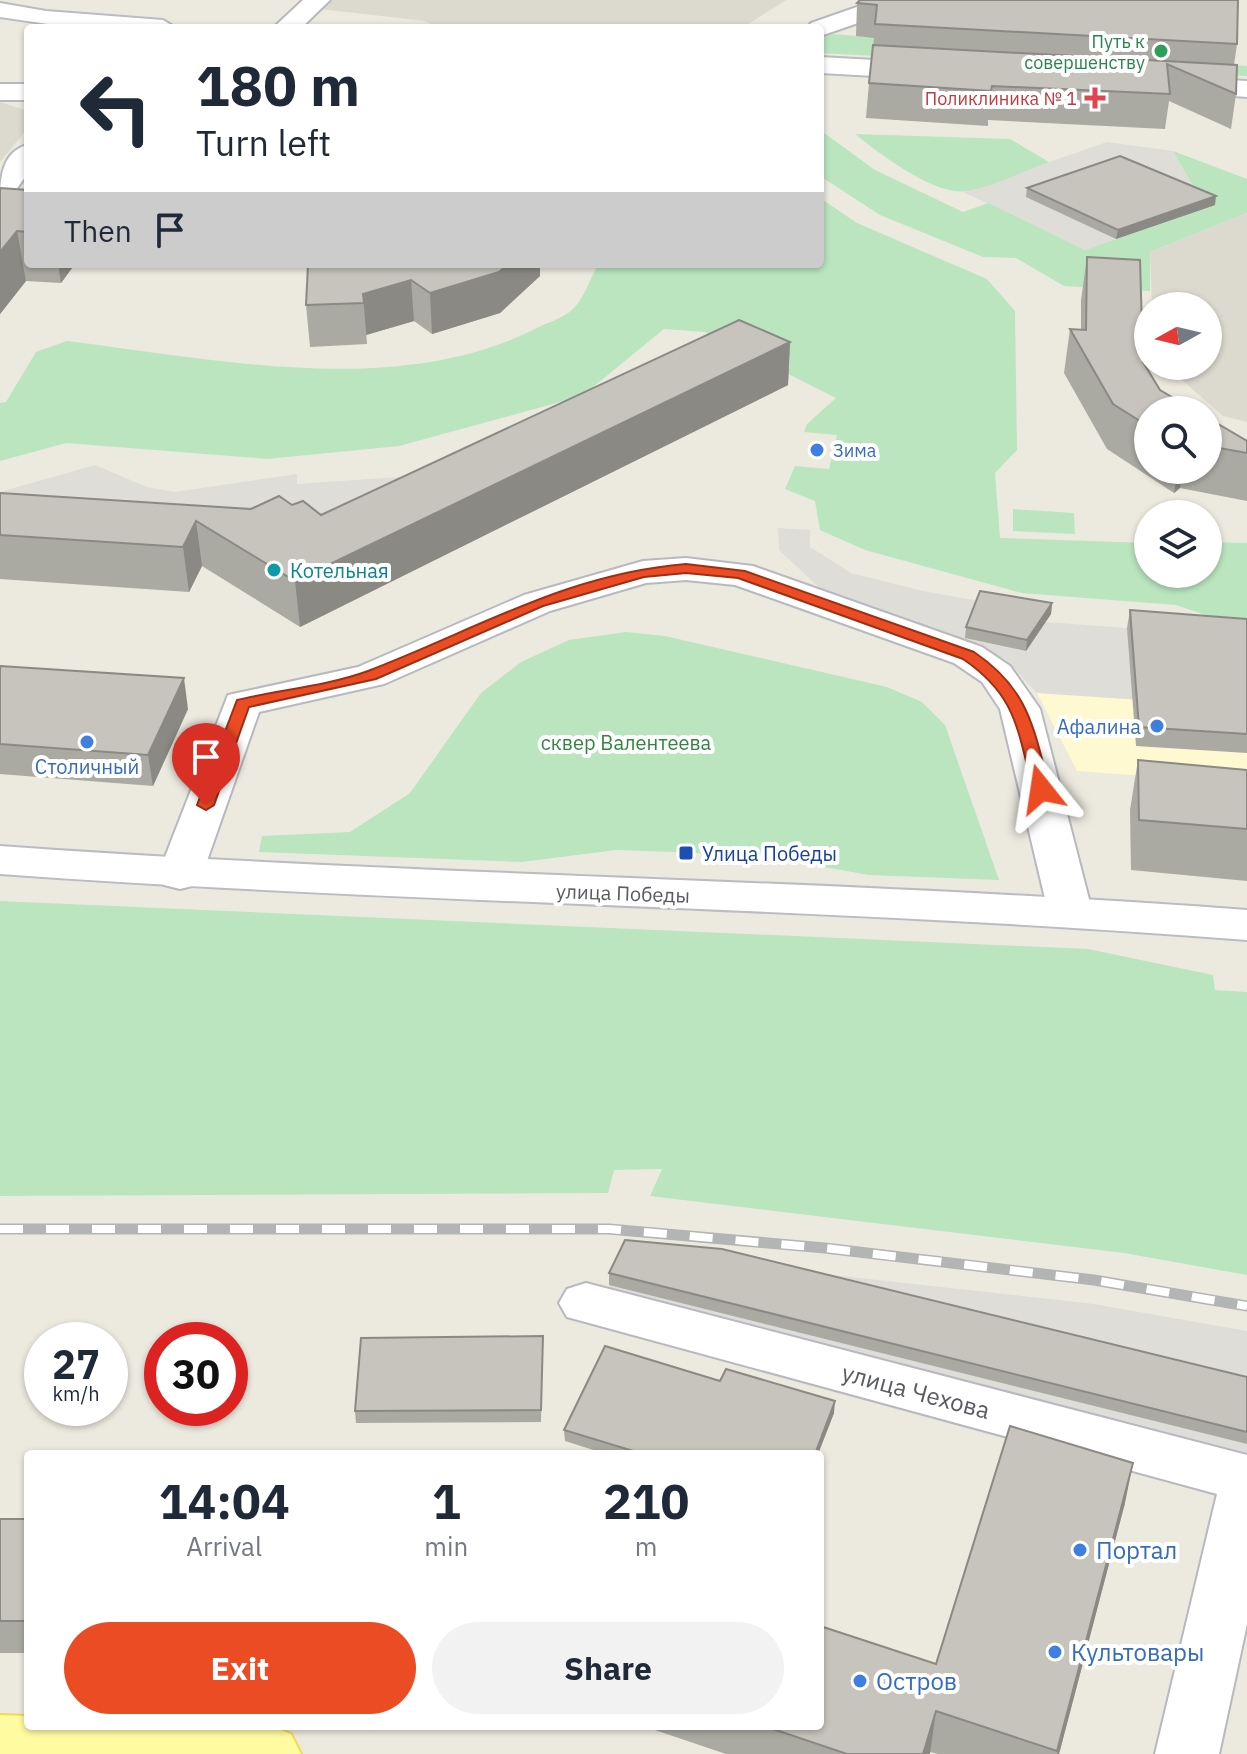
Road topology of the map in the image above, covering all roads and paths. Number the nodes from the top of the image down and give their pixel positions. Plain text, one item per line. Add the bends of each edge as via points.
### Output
1 (318, 0) edge
2 (901, 0) edge
3 (0, 10) edge
4 (99, 24) edge
5 (291, 24) edge
6 (824, 27) edge
7 (824, 65) edge
8 (958, 73) edge
9 (1156, 84) edge
10 (1247, 89) edge
11 (0, 92) edge
12 (24, 92) edge
13 (24, 159) edge
14 (0, 192) edge
15 (0, 860) edge
16 (180, 875) junction
17 (1070, 911) junction
18 (1247, 925) edge
19 (586, 1303) dead end
20 (1247, 1479) edge
21 (1247, 1491) edge
22 (0, 1744) edge
23 (269, 1754) edge
24 (1187, 1754) edge

1 - 5 street
2 - 6 street
3 - 4 street
7 - 8 street
9 - 10 street
11 - 12 street
13 - 14 street
15 - 16 street, улица Победы
16 - 17 street, улица Победы
16 - 17 street via 242,704 370,676 537,603 643,572 686,569 740,574 968,655 996,674 1020,709
17 - 18 street, улица Победы
19 - 20 street, улица Чехова
21 - 24 street
22 - 23 main road

